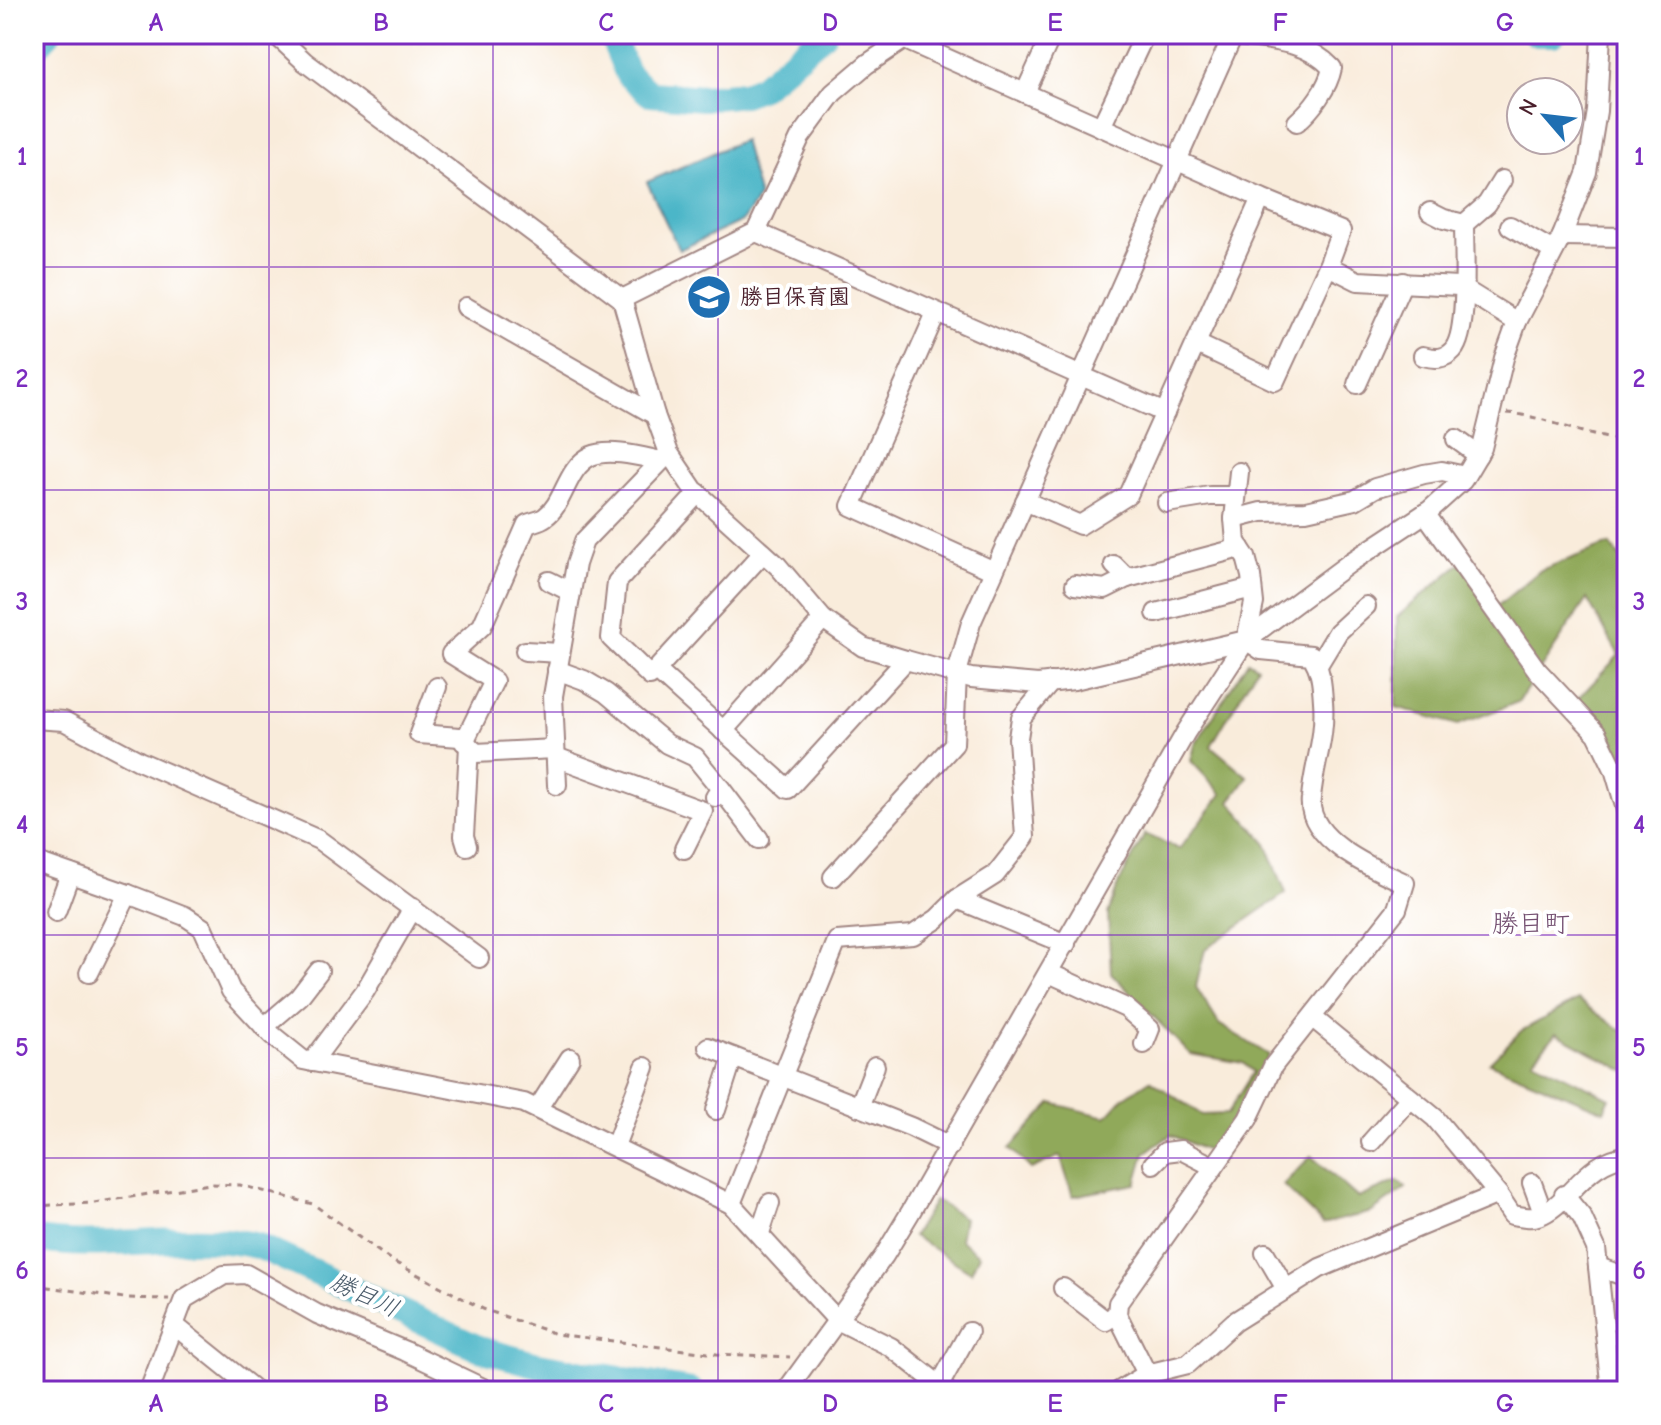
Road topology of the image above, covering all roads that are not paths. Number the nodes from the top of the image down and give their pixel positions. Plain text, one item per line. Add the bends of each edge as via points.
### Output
1 (276, 34) edge
2 (1052, 34) edge
3 (1145, 34) edge
4 (1232, 34) edge
5 (1601, 34) edge
6 (908, 37) edge
7 (1025, 93) junction
8 (1297, 122) dead end
9 (1101, 127) junction
10 (1178, 160) junction
11 (1502, 180) dead end
12 (1261, 198) junction
13 (1430, 212) dead end
14 (1464, 224) junction
15 (1510, 226) dead end
16 (756, 232) junction
17 (1627, 237) edge
18 (1557, 243) junction
19 (1328, 266) junction
20 (1403, 282) junction
21 (1465, 289) junction
22 (622, 299) junction
23 (466, 307) dead end
24 (936, 313) junction
25 (1517, 322) junction
26 (1197, 344) junction
27 (1423, 356) dead end
28 (1081, 378) junction
29 (1357, 384) dead end
30 (1165, 413) junction
31 (655, 415) junction
32 (1456, 439) dead end
33 (1478, 455) junction
34 (665, 457) junction
35 (1239, 472) dead end
36 (1465, 476) junction
37 (698, 493) junction
38 (1236, 496) junction
39 (1025, 501) junction
40 (1167, 503) dead end
41 (1425, 513) junction
42 (1234, 519) junction
43 (1240, 548) junction
44 (763, 553) junction
45 (994, 571) junction
46 (549, 581) dead end
47 (1075, 585) dead end
48 (1252, 588) junction
49 (571, 592) junction
50 (1366, 606) dead end
51 (1156, 613) dead end
52 (823, 619) junction
53 (1246, 640) junction
54 (525, 651) dead end
55 (906, 660) junction
56 (559, 662) junction
57 (1318, 665) junction
58 (656, 670) junction
59 (957, 673) junction
60 (1051, 682) junction
61 (437, 687) dead end
62 (34, 719) edge
63 (723, 731) junction
64 (467, 744) junction
65 (556, 753) junction
66 (557, 785) dead end
67 (721, 789) junction
68 (703, 811) junction
69 (1627, 813) edge
70 (759, 839) dead end
71 (467, 846) dead end
72 (684, 849) dead end
73 (34, 861) edge
74 (70, 874) junction
75 (833, 877) dead end
76 (128, 894) junction
77 (957, 899) junction
78 (413, 908) junction
79 (56, 912) dead end
80 (1066, 944) junction
81 (479, 958) dead end
82 (319, 971) dead end
83 (89, 973) dead end
84 (1049, 973) junction
85 (1313, 1018) junction
86 (264, 1027) junction
87 (1144, 1044) dead end
88 (708, 1047) dead end
89 (733, 1057) junction
90 (570, 1058) dead end
91 (312, 1062) junction
92 (875, 1066) dead end
93 (645, 1067) dead end
94 (782, 1077) junction
95 (1410, 1098) junction
96 (859, 1107) junction
97 (538, 1108) junction
98 (716, 1110) dead end
99 (1371, 1142) dead end
100 (615, 1146) junction
101 (950, 1146) junction
102 (1615, 1153) edge
103 (1153, 1164) dead end
104 (1214, 1167) junction
105 (1532, 1183) dead end
106 (1498, 1194) junction
107 (1564, 1195) junction
108 (770, 1203) dead end
109 (731, 1204) junction
110 (1543, 1213) junction
111 (760, 1233) junction
112 (1265, 1253) dead end
113 (1598, 1267) junction
114 (1627, 1277) edge
115 (1063, 1288) dead end
116 (1286, 1289) junction
117 (1117, 1314) junction
118 (837, 1320) junction
119 (174, 1325) junction
120 (969, 1332) dead end
121 (1147, 1374) junction
122 (943, 1388) edge
123 (149, 1391) edge
124 (256, 1391) edge
125 (489, 1391) edge
126 (786, 1391) edge
127 (1119, 1391) edge
128 (1611, 1391) edge

1 - 22 street via 305,62
2 - 7 street
3 - 9 street
4 - 8 street via 1297,44 1332,68 1310,111
4 - 10 street
5 - 18 street via 1587,172
6 - 7 street
6 - 16 street via 833,93 800,138
7 - 9 street
9 - 10 street
10 - 12 street
10 - 28 street
11 - 14 street via 1487,204
12 - 19 street via 1341,231
12 - 26 street
13 - 14 street
14 - 21 street
15 - 18 street
16 - 22 street
16 - 24 street
17 - 18 street
18 - 25 street
19 - 20 street via 1358,281
19 - 26 street via 1275,381
20 - 21 street
20 - 29 street
21 - 25 street
21 - 27 street via 1452,351 1442,358
22 - 31 street
23 - 31 street
24 - 28 street
24 - 45 street via 851,506
25 - 33 street
26 - 30 street
28 - 30 street
28 - 39 street
30 - 39 street via 1128,495 1080,525
31 - 34 street
32 - 33 street
33 - 36 street
34 - 37 street
34 - 49 street via 584,541
34 - 64 street via 591,456 571,474 544,518 527,524 482,626 451,654 494,681
35 - 38 street
36 - 41 street
36 - 42 street via 1424,474 1375,488 1355,500
37 - 44 street
37 - 58 street via 617,582 611,638 650,676
38 - 40 street
38 - 42 street
39 - 45 street
41 - 53 street
41 - 69 street via 1537,670 1597,734
42 - 43 street
43 - 47 street via 1120,571 1105,589
43 - 48 street
44 - 52 street
44 - 58 street
45 - 59 street
46 - 49 street
48 - 51 street
48 - 53 street
49 - 56 street
50 - 57 street via 1338,632
52 - 55 street via 863,647
52 - 63 street
53 - 57 street via 1261,650 1311,655
53 - 60 street
53 - 80 street via 1186,732
54 - 56 street
55 - 59 street
55 - 63 street via 788,789
56 - 65 street via 553,696
56 - 67 street via 667,744 695,757
57 - 85 street via 1325,725 1310,801 1313,818 1362,864 1405,883 1397,909
58 - 63 street
59 - 60 street
59 - 75 street via 954,744
60 - 77 street via 1021,718 1025,837 995,875
61 - 64 street via 419,734 460,737
62 - 78 street via 64,721 139,761 319,840
64 - 65 street via 476,753
64 - 71 street via 458,780
65 - 66 street
65 - 68 street
67 - 68 street
67 - 70 street
68 - 72 street
73 - 74 street
74 - 76 street
74 - 79 street
76 - 83 street
76 - 86 street via 203,928 231,991
77 - 80 street
77 - 94 street via 913,935 837,941
78 - 81 street
78 - 91 street via 365,991
80 - 84 street
82 - 86 street
84 - 87 street via 1107,1005 1126,1008 1150,1029
84 - 101 street
85 - 95 street
85 - 104 street via 1273,1066 1248,1119
86 - 91 street
88 - 89 street
89 - 94 street
89 - 98 street
90 - 97 street
91 - 97 street
92 - 96 street
93 - 100 street
94 - 96 street
94 - 109 street
95 - 99 street
95 - 106 street via 1435,1118
96 - 101 street
97 - 100 street
100 - 109 street
101 - 118 street via 884,1256
102 - 107 street
103 - 104 street via 1165,1152 1181,1150
104 - 117 street via 1124,1277
105 - 110 street
106 - 110 street via 1512,1215
106 - 116 street via 1320,1268
107 - 110 street
107 - 113 street via 1582,1217
108 - 111 street
109 - 111 street
111 - 118 street
112 - 116 street
113 - 114 street
113 - 128 street
115 - 117 street via 1106,1321
116 - 121 street via 1234,1322 1188,1364
117 - 121 street
118 - 122 street via 891,1347
118 - 126 street
119 - 123 street
119 - 124 street
119 - 125 street via 184,1299 224,1275 246,1274 317,1314
120 - 122 street
121 - 127 street

